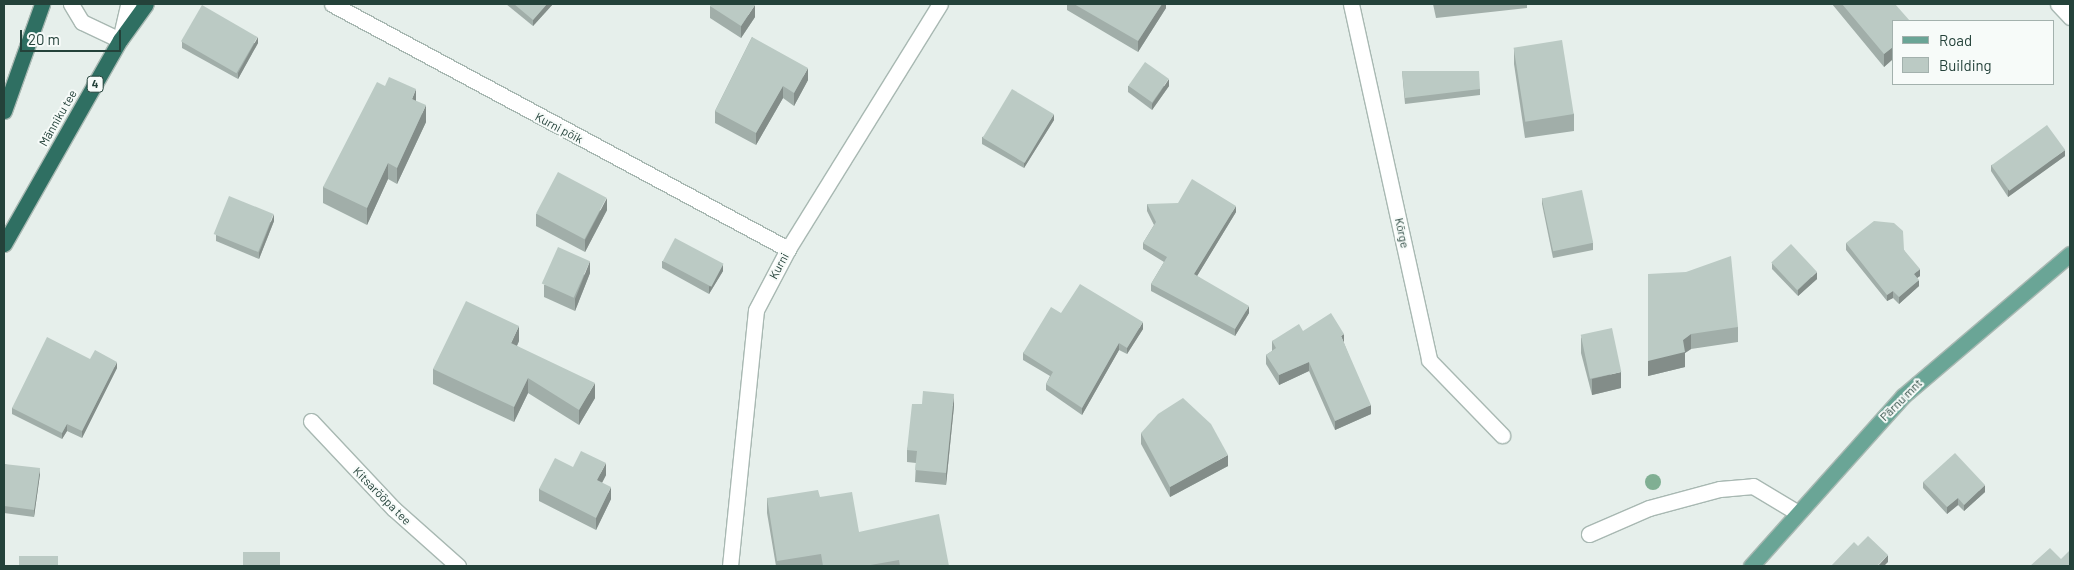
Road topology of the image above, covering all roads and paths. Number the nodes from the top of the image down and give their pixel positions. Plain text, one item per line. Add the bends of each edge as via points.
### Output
1 (42, 4) edge
2 (71, 4) edge
3 (128, 4) edge
4 (146, 4) edge
5 (332, 4) edge
6 (940, 4) edge
7 (1351, 4) edge
8 (2058, 4) edge
9 (2070, 17) edge
10 (120, 40) junction
11 (4, 111) edge
12 (4, 244) edge
13 (788, 249) junction
14 (2070, 254) edge
15 (311, 421) dead end
16 (1502, 435) dead end
17 (1798, 513) junction
18 (1589, 534) dead end
19 (458, 566) edge
20 (730, 566) edge
21 (1751, 566) edge

1 - 11 highway
2 - 10 street via 82,22
3 - 10 street, Männiku tee
4 - 10 highway, 4
5 - 13 street, Kurni põik
6 - 13 street, Kurni
7 - 16 street, Kõrge via 1429,360
8 - 9 street
10 - 12 highway, Männiku tee / 4
13 - 20 street, Kurni via 756,310
14 - 17 main road, Pärnu mnt via 1903,396
15 - 19 street, Kitsarööpa tee via 394,509
17 - 18 street via 1753,486 1728,488 1649,508
17 - 21 main road, Pärnu mnt

